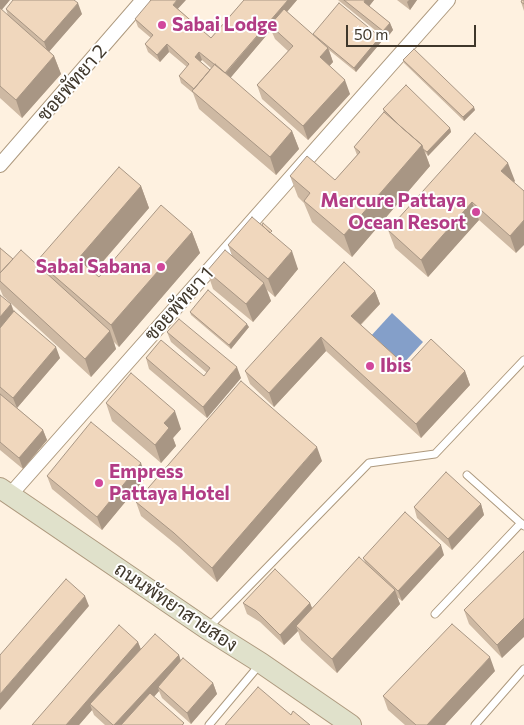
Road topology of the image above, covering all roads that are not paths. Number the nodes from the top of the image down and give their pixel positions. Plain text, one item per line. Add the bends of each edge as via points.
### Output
1 (143, 0) edge
2 (448, 0) edge
3 (0, 165) edge
4 (524, 360) edge
5 (467, 474) dead end
6 (5, 491) edge
7 (522, 525) edge
8 (435, 614) dead end
9 (207, 630) junction
10 (261, 663) junction
11 (524, 669) edge
12 (209, 725) edge
13 (351, 725) edge
14 (475, 725) edge

1 - 3 street, ซอยพัทยา 2
2 - 6 street, ซอยพัทยา 1
4 - 9 lane via 435,454 369,464
5 - 7 lane
6 - 9 main road, ถนนพัทยาสายสอง
7 - 8 lane
9 - 10 main road, ถนนพัทยาสายสอง
10 - 12 lane
10 - 13 main road, ถนนพัทยาสายสอง
11 - 14 lane

